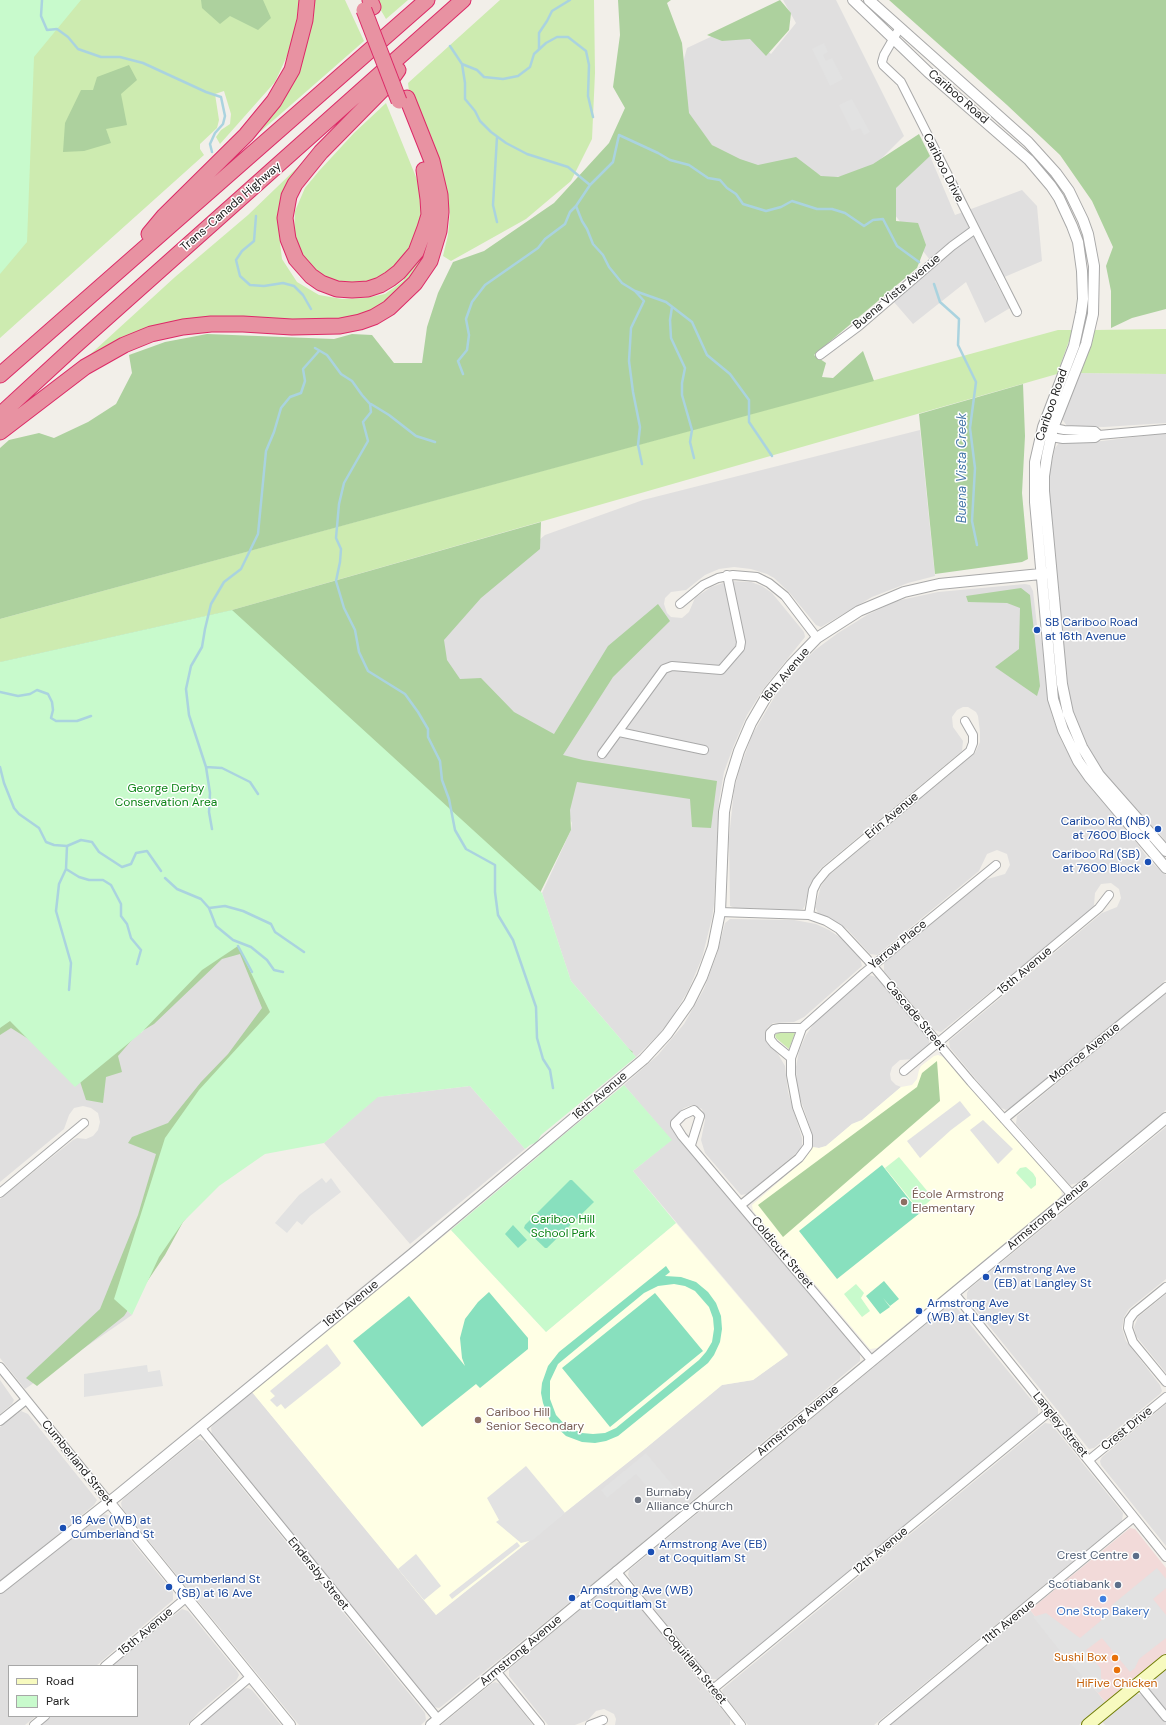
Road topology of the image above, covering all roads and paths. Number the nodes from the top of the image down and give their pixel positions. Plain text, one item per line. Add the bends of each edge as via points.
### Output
1 (307, 0) edge
2 (427, 0) edge
3 (463, 0) edge
4 (853, 0) edge
5 (869, 0) edge
6 (367, 4) edge
7 (899, 28) junction
8 (422, 37) junction
9 (893, 39) junction
10 (403, 100) junction
11 (974, 230) junction
12 (115, 273) junction
13 (1017, 312) dead end
14 (820, 355) dead end
15 (0, 374) edge
16 (0, 415) edge
17 (1166, 429) edge
18 (1042, 431) junction
19 (0, 432) edge
20 (1053, 433) junction
21 (1046, 573) junction
22 (727, 576) junction
23 (680, 604) dead end
24 (817, 638) junction
25 (965, 720) dead end
26 (619, 732) junction
27 (704, 750) dead end
28 (602, 754) dead end
29 (1166, 851) edge
30 (996, 864) dead end
31 (1166, 868) edge
32 (1109, 895) dead end
33 (720, 912) junction
34 (809, 915) junction
35 (873, 965) junction
36 (1166, 987) edge
37 (802, 1028) junction
38 (938, 1043) junction
39 (792, 1058) junction
40 (904, 1071) dead end
41 (1166, 1118) edge
42 (1004, 1119) junction
43 (84, 1122) dead end
44 (691, 1145) dead end
45 (0, 1193) edge
46 (1072, 1195) junction
47 (741, 1205) junction
48 (1166, 1287) edge
49 (954, 1293) junction
50 (872, 1361) junction
51 (0, 1367) edge
52 (1166, 1382) edge
53 (1166, 1397) edge
54 (26, 1400) junction
55 (1049, 1412) junction
56 (0, 1421) edge
57 (200, 1427) junction
58 (1088, 1460) junction
59 (109, 1502) junction
60 (1133, 1518) junction
61 (1166, 1557) edge
62 (616, 1571) junction
63 (0, 1588) edge
64 (187, 1597) junction
65 (1166, 1661) edge
66 (106, 1665) edge
67 (496, 1671) junction
68 (250, 1677) junction
69 (1139, 1684) junction
70 (713, 1689) junction
71 (44, 1717) edge
72 (1166, 1717) edge
73 (603, 1720) dead end
74 (434, 1722) edge
75 (34, 1725) edge
76 (194, 1725) edge
77 (290, 1725) edge
78 (540, 1725) edge
79 (590, 1725) edge
80 (741, 1725) edge
81 (883, 1725) edge
82 (1088, 1725) edge

1 - 12 highway via 305,20 295,59 274,101 246,135 164,216
2 - 12 highway
3 - 8 highway, Trans-Canada Highway
4 - 9 street, Cariboo Road
5 - 7 street, Cariboo Road
6 - 10 highway
7 - 9 street, Cariboo Drive
7 - 20 street, Cariboo Road via 993,109 1047,162 1069,191 1083,220 1094,266 1093,314 1086,344
8 - 10 highway via 388,84 306,170 289,196 286,224 291,248 303,268 321,283 352,290 380,285 399,272 416,252 421,241 429,214 428,187
8 - 16 highway, Trans-Canada Highway
9 - 11 street, Cariboo Drive via 884,55 883,65 901,82
9 - 18 street, Cariboo Road via 1029,160 1059,198 1072,226 1078,242 1082,271 1081,313 1074,346
10 - 19 highway via 432,161 441,212 439,231 430,261 415,282 389,308 360,322 340,326 211,324 152,334 124,345 85,367
11 - 13 street, Cariboo Drive
11 - 14 street, Buena Vista Avenue via 859,326
12 - 15 highway
17 - 20 street via 1099,434 1095,438
18 - 20 street
18 - 21 street, Cariboo Road via 1035,462 1035,502
20 - 21 street, Cariboo Road via 1044,476
21 - 24 street, 16th Avenue via 939,584 904,592 859,611
21 - 29 street, Cariboo Road via 1062,684 1074,730 1099,775
21 - 31 street, Cariboo Road via 1053,699 1062,730 1090,778
22 - 23 street via 703,585
22 - 24 street via 750,576 769,583 785,596
22 - 26 street via 741,642 740,648 721,670 672,666 664,669
24 - 33 street, 16th Avenue via 769,692 750,723 739,751 724,812
25 - 34 street, Erin Avenue via 972,735 970,751 826,871 813,890
26 - 27 street
26 - 28 street
30 - 35 street, Yarrow Place
32 - 38 street, 15th Avenue via 1099,908
33 - 34 street, Cascade Street
33 - 57 street, 16th Avenue via 713,947 702,978 679,1019 655,1048 412,1254
34 - 35 street, Cascade Street via 839,929
35 - 37 street, Yarrow Place
35 - 38 street, Cascade Street
36 - 42 street, Monroe Avenue
37 - 39 street, Yarrow Place
37 - 39 street via 780,1028 770,1033 770,1039 774,1044
38 - 40 street, 15th Avenue
38 - 42 street, Cascade Street
39 - 47 street, Yarrow Place via 792,1090 807,1133 808,1146 799,1158
41 - 46 street, Armstrong Avenue
42 - 46 street, Cascade Street
43 - 45 street
44 - 47 street, Coldicutt Street
46 - 49 street, Armstrong Avenue
47 - 50 street, Coldicutt Street
48 - 52 street via 1134,1313 1128,1326 1133,1342
49 - 50 street, Armstrong Avenue
49 - 55 street, Langley Street
50 - 62 street, Armstrong Avenue
51 - 54 street, Cumberland Street
53 - 58 street, Crest Drive
54 - 56 street
54 - 59 street, Cumberland Street
55 - 58 street, Langley Street
55 - 70 street, 12th Avenue
57 - 59 street, 16th Avenue
57 - 74 street, Endersby Street
58 - 60 street, Langley Street
59 - 63 street, 16th Avenue
59 - 64 street, Cumberland Street
60 - 61 street, Langley Street
60 - 81 street, 11th Avenue
62 - 67 street, Armstrong Avenue
62 - 70 street, Coquitlam Street
64 - 66 street, 15th Avenue
64 - 68 street, Cumberland Street
65 - 69 main road
67 - 74 street, Armstrong Avenue
67 - 78 street
68 - 76 street
68 - 77 street, Cumberland Street
69 - 72 street
69 - 82 main road
70 - 80 street, Coquitlam Street
71 - 75 street
73 - 79 street

